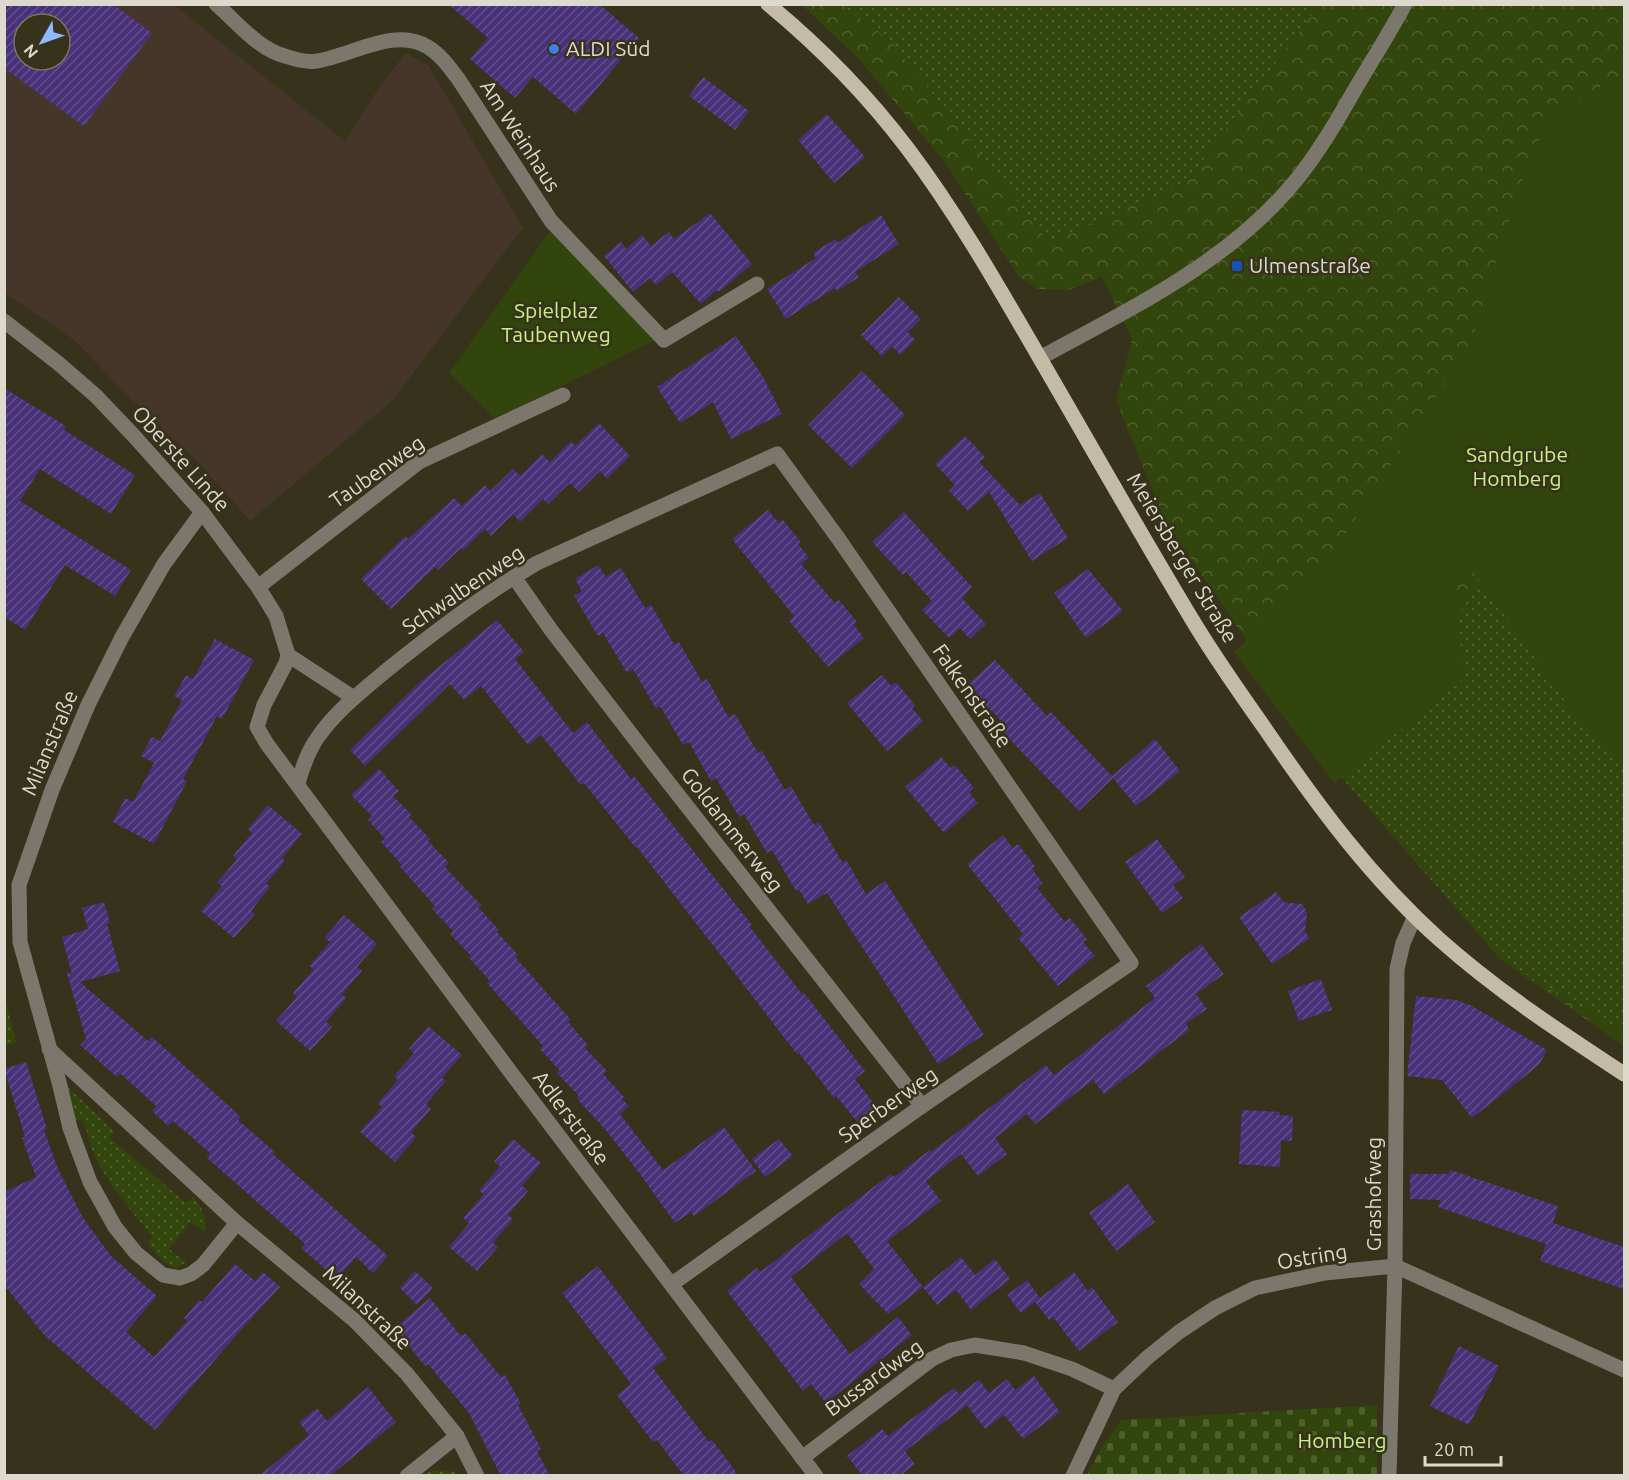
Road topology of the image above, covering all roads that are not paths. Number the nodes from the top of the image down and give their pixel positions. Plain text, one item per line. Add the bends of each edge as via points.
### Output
1 (216, 4) edge
2 (768, 4) edge
3 (1405, 4) edge
4 (757, 284) dead end
5 (4, 321) edge
6 (1040, 358) junction
7 (563, 395) dead end
8 (777, 454) joint
9 (202, 512) junction
10 (514, 577) junction
11 (258, 587) junction
12 (288, 655) junction
13 (354, 698) junction
14 (298, 783) junction
15 (1415, 916) junction
16 (1131, 963) joint
17 (49, 1049) junction
18 (1624, 1074) edge
19 (922, 1106) junction
20 (237, 1223) junction
21 (1395, 1266) junction
22 (672, 1284) junction
23 (1624, 1370) edge
24 (1114, 1389) junction
25 (457, 1436) junction
26 (802, 1458) junction
27 (407, 1476) edge
28 (477, 1476) edge
29 (816, 1476) edge
30 (1073, 1476) edge
31 (1389, 1476) edge

1 - 4 street, Am Weinhaus via 265,47 284,56 315,62 382,42 412,39 428,47 459,80 551,221 664,340
2 - 6 main road, Meiersberger Straße via 845,76 909,150
3 - 6 street via 1297,180 1253,224 1198,268
5 - 9 street, Oberste Linde via 96,396
6 - 15 main road, Meiersberger Straße via 1197,628 1234,684 1360,858
7 - 11 street, Taubenweg via 419,462
8 - 10 street, Schwalbenweg
8 - 16 street, Falkenstraße
9 - 11 street, Oberste Linde
9 - 17 street, Milanstraße via 164,564 88,705 51,790 19,885 20,942
10 - 13 street, Schwalbenweg
10 - 19 street, Goldammerweg via 550,630
11 - 12 street, Oberste Linde via 276,616
12 - 13 street
12 - 14 street, Adlerstraße via 257,727
13 - 14 street via 318,736 306,756
14 - 22 street, Adlerstraße
15 - 18 main road, Meiersberger Straße via 1512,999
15 - 21 street, Grashofweg via 1397,969
16 - 19 street, Sperberweg
17 - 20 street, Milanstraße
17 - 20 street, Milanstraße via 70,1128 90,1182 115,1227 136,1253 164,1275 180,1278 203,1265
19 - 22 street, Sperberweg
20 - 25 street, Milanstraße via 354,1320 407,1374
21 - 23 street
21 - 24 street, Ostring via 1255,1288 1179,1332
21 - 31 street, Grashofweg
22 - 26 street, Adlerstraße
24 - 26 street, Bussardweg via 1024,1353 975,1344 932,1359
24 - 30 street, Ostring
25 - 27 street
25 - 28 street, Milanstraße
26 - 29 street, Adlerstraße

